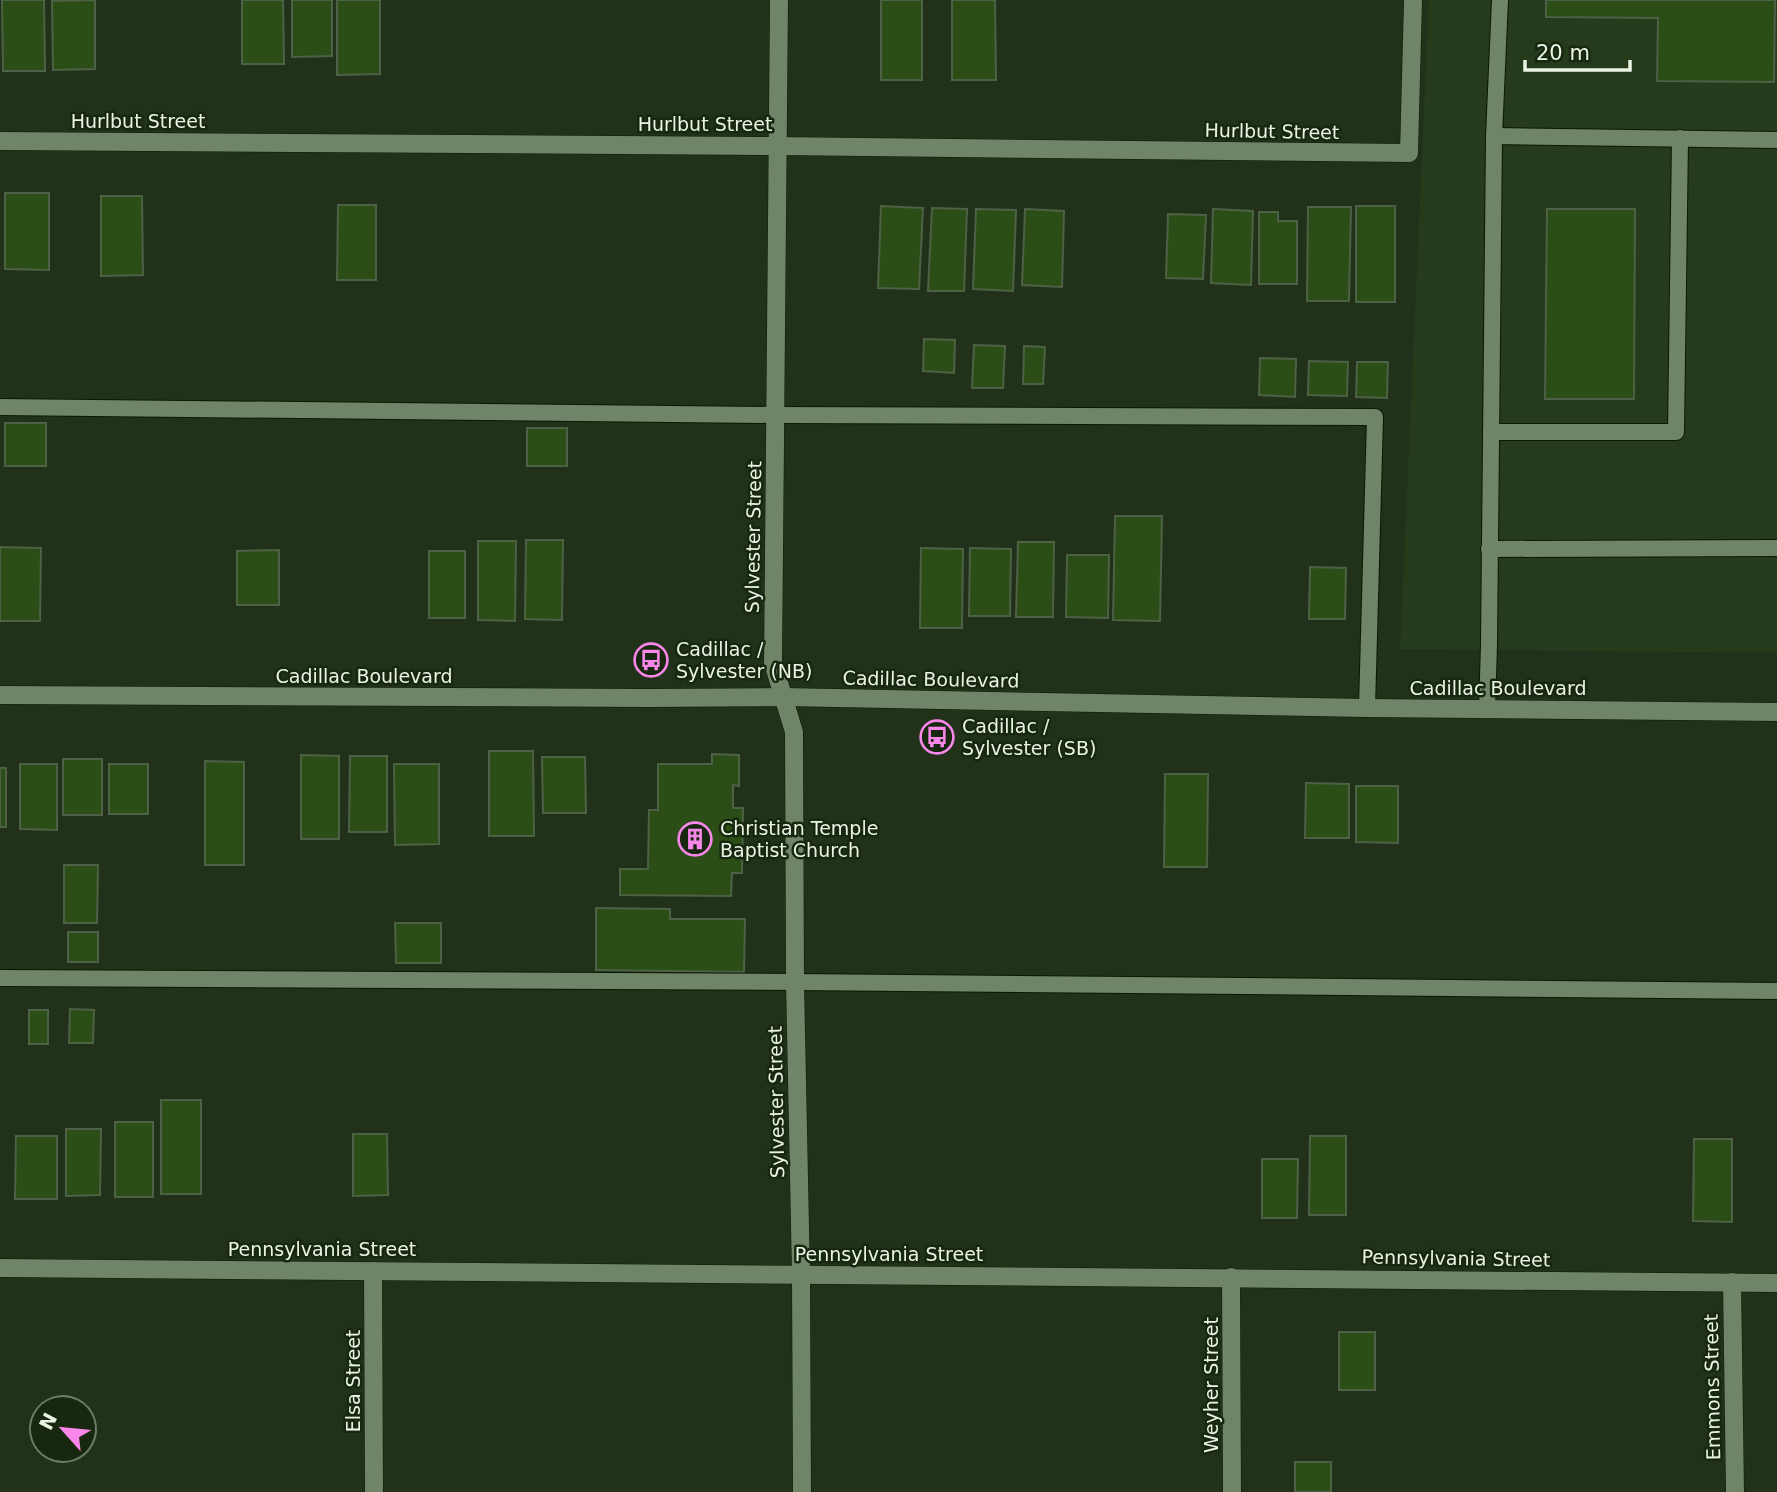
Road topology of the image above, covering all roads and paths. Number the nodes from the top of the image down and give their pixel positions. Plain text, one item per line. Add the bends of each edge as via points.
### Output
1 (779, 0) edge
2 (1413, 0) edge
3 (1500, 0) edge
4 (1494, 135) junction
5 (1680, 138) junction
6 (1777, 140) edge
7 (0, 141) edge
8 (776, 146) junction
9 (0, 407) edge
10 (776, 415) junction
11 (1491, 432) junction
12 (1777, 548) edge
13 (1489, 549) junction
14 (0, 695) edge
15 (783, 697) junction
16 (1367, 708) junction
17 (1486, 709) junction
18 (1777, 712) edge
19 (0, 978) edge
20 (794, 982) junction
21 (1777, 991) edge
22 (0, 1268) edge
23 (373, 1271) junction
24 (802, 1275) junction
25 (1231, 1277) junction
26 (1732, 1282) junction
27 (1777, 1283) edge
28 (374, 1492) edge
29 (802, 1492) edge
30 (1232, 1492) edge
31 (1735, 1492) edge

1 - 8 street, Sylvester Street
2 - 8 street, Hurlbut Street via 1409,153
3 - 4 lane
4 - 5 lane
4 - 11 lane
5 - 6 lane
5 - 11 lane via 1676,432
7 - 8 street, Hurlbut Street
8 - 10 street, Sylvester Street
9 - 10 lane
10 - 15 street, Sylvester Street via 773,663
10 - 16 lane via 1375,417
11 - 13 lane
12 - 13 lane
13 - 17 lane
14 - 15 street, Cadillac Boulevard
15 - 16 street, Cadillac Boulevard
15 - 20 street, Sylvester Street via 794,732
16 - 17 street, Cadillac Boulevard
17 - 18 street, Cadillac Boulevard
19 - 20 lane
20 - 21 lane
20 - 24 street, Sylvester Street
22 - 23 street, Pennsylvania Street
23 - 24 street, Pennsylvania Street
23 - 28 street, Elsa Street
24 - 25 street, Pennsylvania Street
24 - 29 street, Sylvester Street
25 - 26 street, Pennsylvania Street
25 - 30 street, Weyher Street
26 - 27 street, Pennsylvania Street
26 - 31 street, Emmons Street

